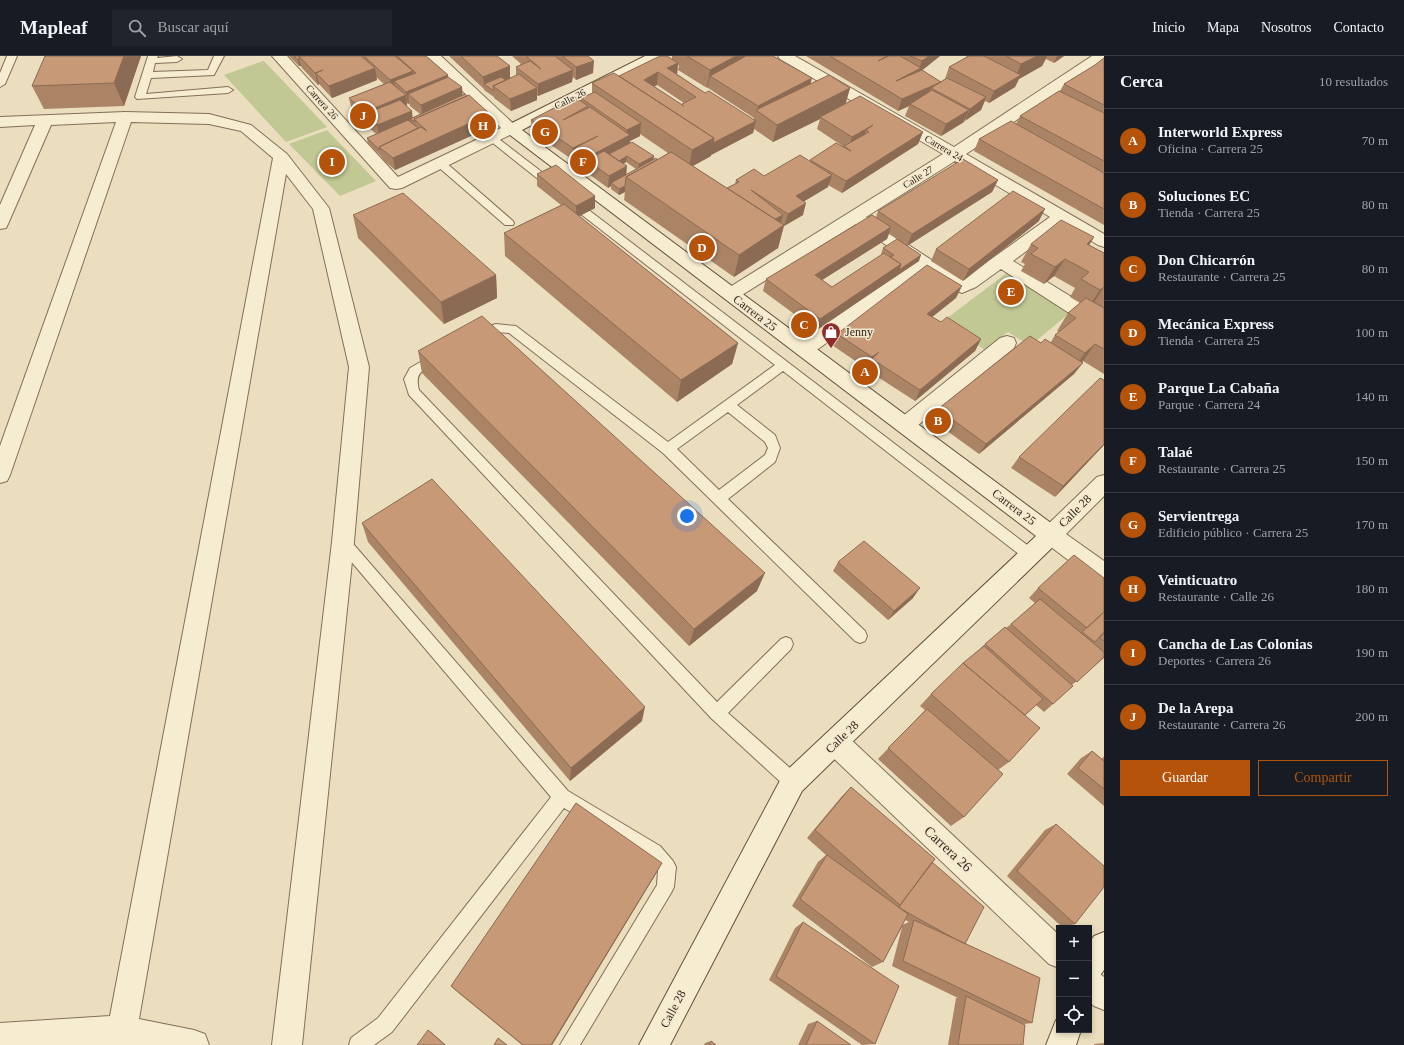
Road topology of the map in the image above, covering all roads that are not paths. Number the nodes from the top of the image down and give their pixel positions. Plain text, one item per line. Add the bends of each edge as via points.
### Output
1 (12, 56) edge
2 (219, 56) edge
3 (280, 56) edge
4 (433, 56) edge
5 (656, 56) edge
6 (784, 56) edge
7 (1102, 56) edge
8 (152, 58) edge
9 (177, 59) dead end
10 (147, 75) junction
11 (0, 84) edge
12 (228, 90) dead end
13 (125, 117) junction
14 (45, 120) junction
15 (0, 122) edge
16 (511, 129) junction
17 (492, 138) junction
18 (955, 154) junction
19 (281, 156) junction
20 (440, 163) junction
21 (547, 181) edge
22 (396, 184) joint
23 (586, 213) edge
24 (855, 217) junction
25 (1062, 217) junction
26 (509, 223) dead end
27 (0, 224) edge
28 (1104, 241) edge
29 (1001, 261) junction
30 (926, 264) junction
31 (731, 294) junction
32 (1104, 326) edge
33 (463, 341) edge
34 (1007, 343) dead end
35 (804, 349) junction
36 (445, 352) edge
37 (783, 365) junction
38 (728, 405) junction
39 (905, 425) junction
40 (668, 449) junction
41 (0, 476) edge
42 (1104, 483) edge
43 (719, 498) junction
44 (1051, 535) junction
45 (343, 542) junction
46 (1030, 555) junction
47 (1104, 574) edge
48 (860, 636) dead end
49 (786, 644) dead end
50 (718, 713) junction
51 (836, 743) junction
52 (794, 782) junction
53 (562, 797) junction
54 (1104, 946) edge
55 (1056, 951) edge
56 (1092, 963) edge
57 (1092, 985) edge
58 (1104, 996) edge
59 (122, 1030) junction
60 (1065, 1033) edge
61 (0, 1038) edge
62 (194, 1045) edge
63 (287, 1045) edge
64 (358, 1045) edge
65 (569, 1045) edge
66 (654, 1045) edge
67 (1061, 1045) edge

1 - 11 lane
2 - 10 lane via 211,73
3 - 22 street, Carrera 26
4 - 16 street, Carrera 25
5 - 16 street, Calle 26
6 - 18 street, Carrera 24 via 826,87
7 - 18 street, Calle 27
8 - 9 lane
8 - 10 lane
10 - 12 lane via 140,97
13 - 14 street
13 - 19 street via 209,119 246,128
13 - 41 street
14 - 15 street
14 - 27 street
16 - 17 street, Calle 26
16 - 31 street, Carrera 25
17 - 20 street, Calle 26
17 - 21 lane
18 - 24 street, Calle 27
18 - 25 street, Carrera 24
19 - 45 street via 321,208 359,367
19 - 59 street
20 - 22 street, Calle 26
20 - 26 lane
23 - 37 lane
24 - 30 street
24 - 31 street, Calle 27
25 - 28 street, Carrera 24
25 - 29 street
29 - 30 street via 962,287
29 - 32 street
30 - 35 street
31 - 35 street, Carrera 25
33 - 40 lane via 476,333 496,328 512,329
34 - 39 street
35 - 39 street, Carrera 25
36 - 50 lane via 414,371 410,379 413,392
37 - 38 lane
37 - 46 lane
38 - 40 lane
38 - 43 lane via 770,439 774,448 770,458
39 - 44 street, Carrera 25
40 - 43 lane
42 - 44 street, Calle 28
43 - 48 lane
44 - 46 street, Calle 28
44 - 47 street, Carrera 25
45 - 53 lane
45 - 63 street
46 - 51 street, Calle 28
49 - 50 lane
50 - 52 lane
51 - 52 street, Calle 28
51 - 55 street, Carrera 26
52 - 66 street, Calle 28
53 - 64 lane via 385,1025
53 - 65 lane via 654,852 667,867 665,887
54 - 56 street
57 - 58 street
59 - 61 street
59 - 62 street
60 - 67 street

